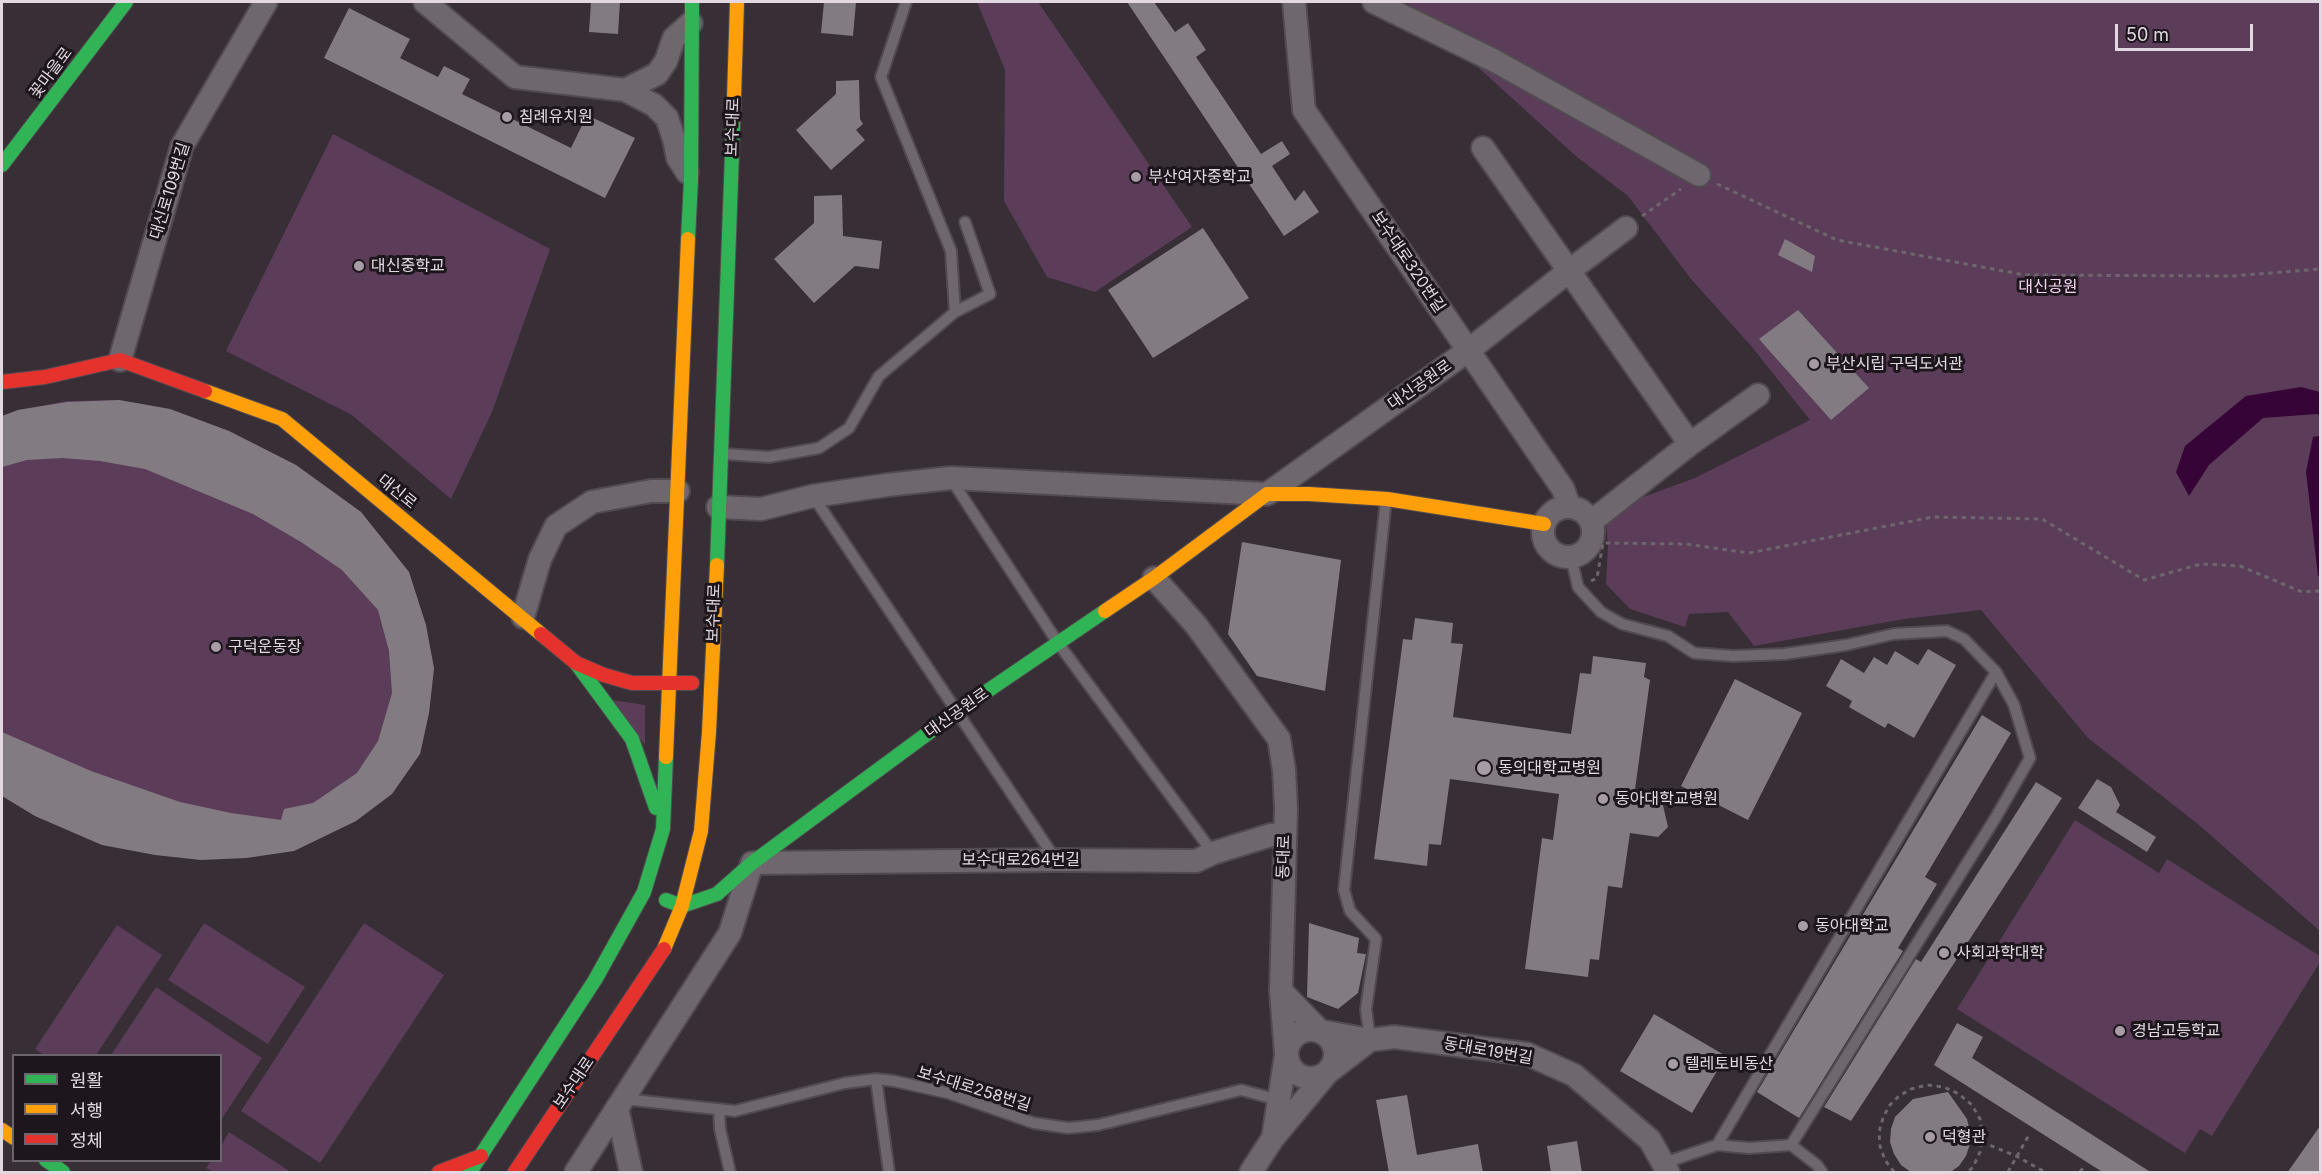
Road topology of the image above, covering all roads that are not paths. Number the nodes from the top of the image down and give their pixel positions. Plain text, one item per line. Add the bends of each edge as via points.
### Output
1 (126, 2) edge
2 (266, 2) edge
3 (425, 2) edge
4 (737, 2) edge
5 (906, 2) edge
6 (1294, 2) edge
7 (1374, 2) edge
8 (692, 12) edge
9 (625, 90) junction
10 (1483, 148) dead end
11 (2, 165) edge
12 (1699, 175) road end
13 (691, 180) junction
14 (966, 222) dead end
15 (1626, 228) road end
16 (1569, 270) junction
17 (955, 312) junction
18 (1470, 350) junction
19 (120, 360) junction
20 (45, 377) junction
21 (2, 382) edge
22 (1758, 395) dead end
23 (12, 396) dead end
24 (1690, 444) junction
25 (722, 454) junction
26 (951, 478) junction
27 (678, 491) junction
28 (1267, 494) junction
29 (813, 496) junction
30 (1387, 499) junction
31 (1569, 506) junction
32 (718, 507) junction
33 (1592, 521) junction
34 (1544, 524) junction
35 (1571, 557) junction
36 (1154, 578) junction
37 (523, 617) junction
38 (1058, 643) junction
39 (576, 663) junction
40 (1996, 672) junction
41 (711, 683) junction
42 (670, 684) junction
43 (958, 711) junction
44 (663, 829) junction
45 (1285, 834) junction
46 (1213, 853) junction
47 (1056, 860) junction
48 (752, 863) junction
49 (644, 892) junction
50 (682, 906) junction
51 (1281, 991) junction
52 (1320, 1031) junction
53 (1370, 1040) junction
54 (1286, 1055) junction
55 (1328, 1073) junction
56 (876, 1079) junction
57 (1279, 1100) junction
58 (621, 1103) junction
59 (719, 1110) junction
60 (1273, 1138) junction
61 (1717, 1145) junction
62 (1791, 1145) junction
63 (481, 1156) junction
64 (46, 1162) edge
65 (1666, 1168) edge
66 (63, 1173) edge
67 (439, 1173) edge
68 (470, 1173) edge
69 (515, 1173) edge
70 (576, 1173) edge
71 (631, 1173) edge
72 (730, 1173) edge
73 (889, 1173) edge
74 (1251, 1173) edge
75 (1822, 1173) edge

1 - 11 main road, 꽃마을로
2 - 19 street, 대신로109번길 via 182,146
3 - 9 street via 515,78
4 - 25 main road, 보수대로
5 - 17 lane via 881,77 951,251
6 - 18 street, 보수대로320번길 via 1305,110
7 - 12 street via 1495,61
8 - 9 street via 657,74
8 - 13 main road
9 - 13 street via 654,105 667,118 678,158
10 - 16 street
13 - 27 main road
14 - 17 lane via 990,294
15 - 16 street, 대신공원로
16 - 18 street, 대신공원로
16 - 24 street
17 - 25 lane via 879,376 849,428 819,448 769,457
18 - 28 street, 대신공원로
18 - 31 street, 보수대로320번길 via 1563,489
19 - 20 main road
19 - 37 main road, 대신로 via 282,418
20 - 21 main road
20 - 23 main road
22 - 24 street
24 - 33 street
25 - 32 main road, 보수대로
26 - 28 street
26 - 29 street
26 - 38 lane
27 - 37 street via 651,491 592,502 556,526 540,559
27 - 42 main road
28 - 30 main road
28 - 36 main road, 대신공원로
29 - 32 street via 761,509
29 - 43 lane
30 - 34 main road
30 - 53 lane via 1344,890 1350,911 1376,939 1366,1009
31 - 33 street via 1582,510
31 - 34 street via 1549,514
32 - 41 main road, 보수대로
33 - 35 street via 1594,537 1586,551
34 - 35 street via 1543,537 1549,548 1559,556
35 - 40 lane via 1578,587 1601,612 1622,624 1668,636 1694,652 1733,656 1785,654 1894,633 1947,631 1964,639
36 - 38 main road, 대신공원로
36 - 45 street, 동대로 via 1196,625 1279,739 1284,770
37 - 39 main road, 대신로
38 - 43 main road, 대신공원로
38 - 46 lane
39 - 42 main road, 대신로 via 632,682
39 - 44 main road via 632,739
40 - 61 lane
40 - 62 lane via 2014,705 2030,758
41 - 42 main road, 대신로
41 - 50 main road, 보수대로 via 701,831
42 - 44 main road
43 - 47 lane
43 - 48 main road, 대신공원로
44 - 49 main road
45 - 46 street, 보수대로264번길
45 - 51 street, 동대로
46 - 47 street, 보수대로264번길 via 1196,861
47 - 48 street, 보수대로264번길
48 - 50 main road, 대신공원로 via 717,894
48 - 58 street via 730,933
49 - 50 main road
49 - 63 main road via 595,980
50 - 69 main road, 보수대로 via 665,947
51 - 52 street
51 - 54 street, 동대로
52 - 53 street, 동대로19번길
52 - 54 street via 1308,1029 1297,1034 1288,1043
52 - 55 street via 1335,1050
53 - 55 street
53 - 65 street, 동대로19번길 via 1394,1037 1527,1054 1574,1075 1650,1140
54 - 55 street via 1289,1066 1307,1079
54 - 57 street, 동대로
55 - 60 street
56 - 57 lane, 보수대로258번길 via 948,1093 1034,1123 1068,1128 1098,1125 1241,1090
56 - 59 lane, 보수대로258번길 via 735,1111
56 - 73 lane
57 - 60 street, 동대로
58 - 59 lane, 보수대로258번길
58 - 70 street
58 - 71 street
59 - 72 lane
60 - 74 street, 동대로
61 - 62 lane
61 - 65 lane
62 - 75 lane
63 - 67 main road
63 - 68 main road
64 - 66 main road

